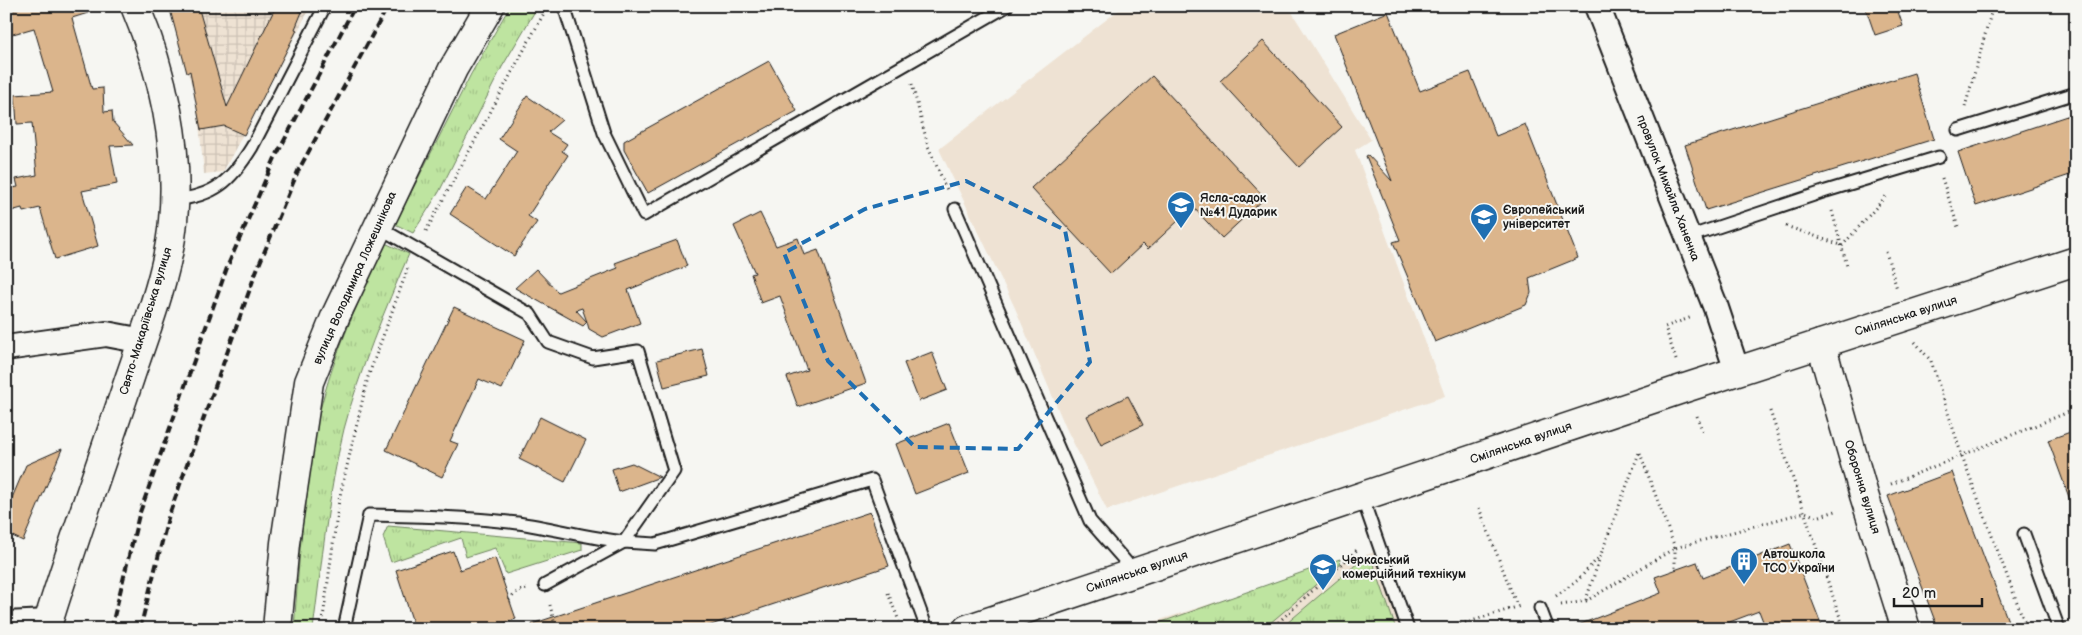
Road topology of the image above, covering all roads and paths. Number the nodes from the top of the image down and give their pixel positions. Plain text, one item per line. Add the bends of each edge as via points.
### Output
1 (135, 6) edge
2 (325, 6) edge
3 (490, 6) edge
4 (548, 6) edge
5 (564, 6) edge
6 (1007, 6) edge
7 (1597, 6) edge
8 (1993, 6) edge
9 (906, 64) junction
10 (2076, 93) edge
11 (1958, 130) joint
12 (1937, 158) joint
13 (1915, 165) junction
14 (174, 200) junction
15 (955, 210) joint
16 (1754, 215) junction
17 (378, 227) junction
18 (1958, 228) dead end
19 (1688, 237) junction
20 (1842, 246) junction
21 (416, 249) junction
22 (1886, 252) dead end
23 (2076, 261) edge
24 (1847, 266) dead end
25 (1897, 289) dead end
26 (1665, 327) dead end
27 (1913, 340) dead end
28 (143, 341) junction
29 (1821, 344) junction
30 (6, 348) edge
31 (1677, 363) dead end
32 (1737, 372) junction
33 (2076, 409) edge
34 (1770, 411) dead end
35 (1696, 416) dead end
36 (1703, 433) dead end
37 (1962, 456) junction
38 (1864, 495) junction
39 (1362, 497) junction
40 (1479, 508) dead end
41 (1805, 512) junction
42 (2024, 534) dead end
43 (624, 542) junction
44 (1361, 546) dead end
45 (1675, 548) junction
46 (1601, 554) junction
47 (1675, 569) dead end
48 (1135, 573) junction
49 (545, 585) dead end
50 (518, 591) dead end
51 (888, 593) dead end
52 (509, 600) dead end
53 (1586, 601) junction
54 (1517, 606) junction
55 (1540, 608) junction
56 (323, 619) dead end
57 (899, 621) dead end
58 (6, 624) edge
59 (47, 625) edge
60 (278, 629) edge
61 (344, 629) edge
62 (928, 629) edge
63 (967, 629) edge
64 (1271, 629) edge
65 (1408, 629) edge
66 (1446, 629) edge
67 (1548, 629) edge
68 (1844, 629) edge
69 (1906, 629) edge
70 (2027, 629) edge
71 (2059, 629) edge

1 - 14 street, Свято-Макаріївська вулиця via 155,62 165,104 171,137
2 - 14 lane via 239,168 208,193
3 - 17 street, вулиця Володимира Ложешнікова via 453,69
4 - 21 path
5 - 9 lane via 604,134 644,215
6 - 9 lane
7 - 19 street, провулок Михайла Ханенка
8 - 11 path
9 - 15 path via 928,146
10 - 11 lane
12 - 13 lane
12 - 18 path
13 - 16 lane
13 - 20 path
14 - 28 street, Свято-Макаріївська вулиця via 172,236
15 - 48 lane via 1090,521
16 - 19 lane
16 - 20 path
17 - 21 lane
17 - 60 street, вулиця Володимира Ложешнікова via 336,315 309,382 285,543
19 - 32 street, провулок Михайла Ханенка
20 - 24 path
21 - 43 lane via 530,314 548,342 593,358 638,351 674,471
21 - 56 path via 368,378 339,500
22 - 25 path
23 - 29 street, Смілянська вулиця
26 - 31 path
27 - 37 path via 1931,360
28 - 30 street via 106,334
28 - 59 street, Свято-Макаріївська вулиця
29 - 32 street, Смілянська вулиця
29 - 38 street, Оборонна вулиця
32 - 39 street, Смілянська вулиця
33 - 37 path
34 - 41 path
35 - 36 path
37 - 38 path
37 - 70 path
38 - 41 path via 1845,508 1817,517
38 - 69 street, Оборонна вулиця
39 - 48 street, Смілянська вулиця
39 - 65 lane
40 - 54 path
41 - 45 path
41 - 68 path
42 - 71 lane
43 - 49 lane
43 - 61 lane via 520,523 369,515
43 - 62 lane via 655,544 872,480
44 - 64 path
45 - 46 path via 1639,453
45 - 47 path
45 - 53 path
46 - 53 path
46 - 55 path via 1578,580
48 - 63 street, Смілянська вулиця
50 - 52 path
51 - 57 path
53 - 55 path
54 - 55 path
54 - 66 path
55 - 67 lane
58 - 59 street

